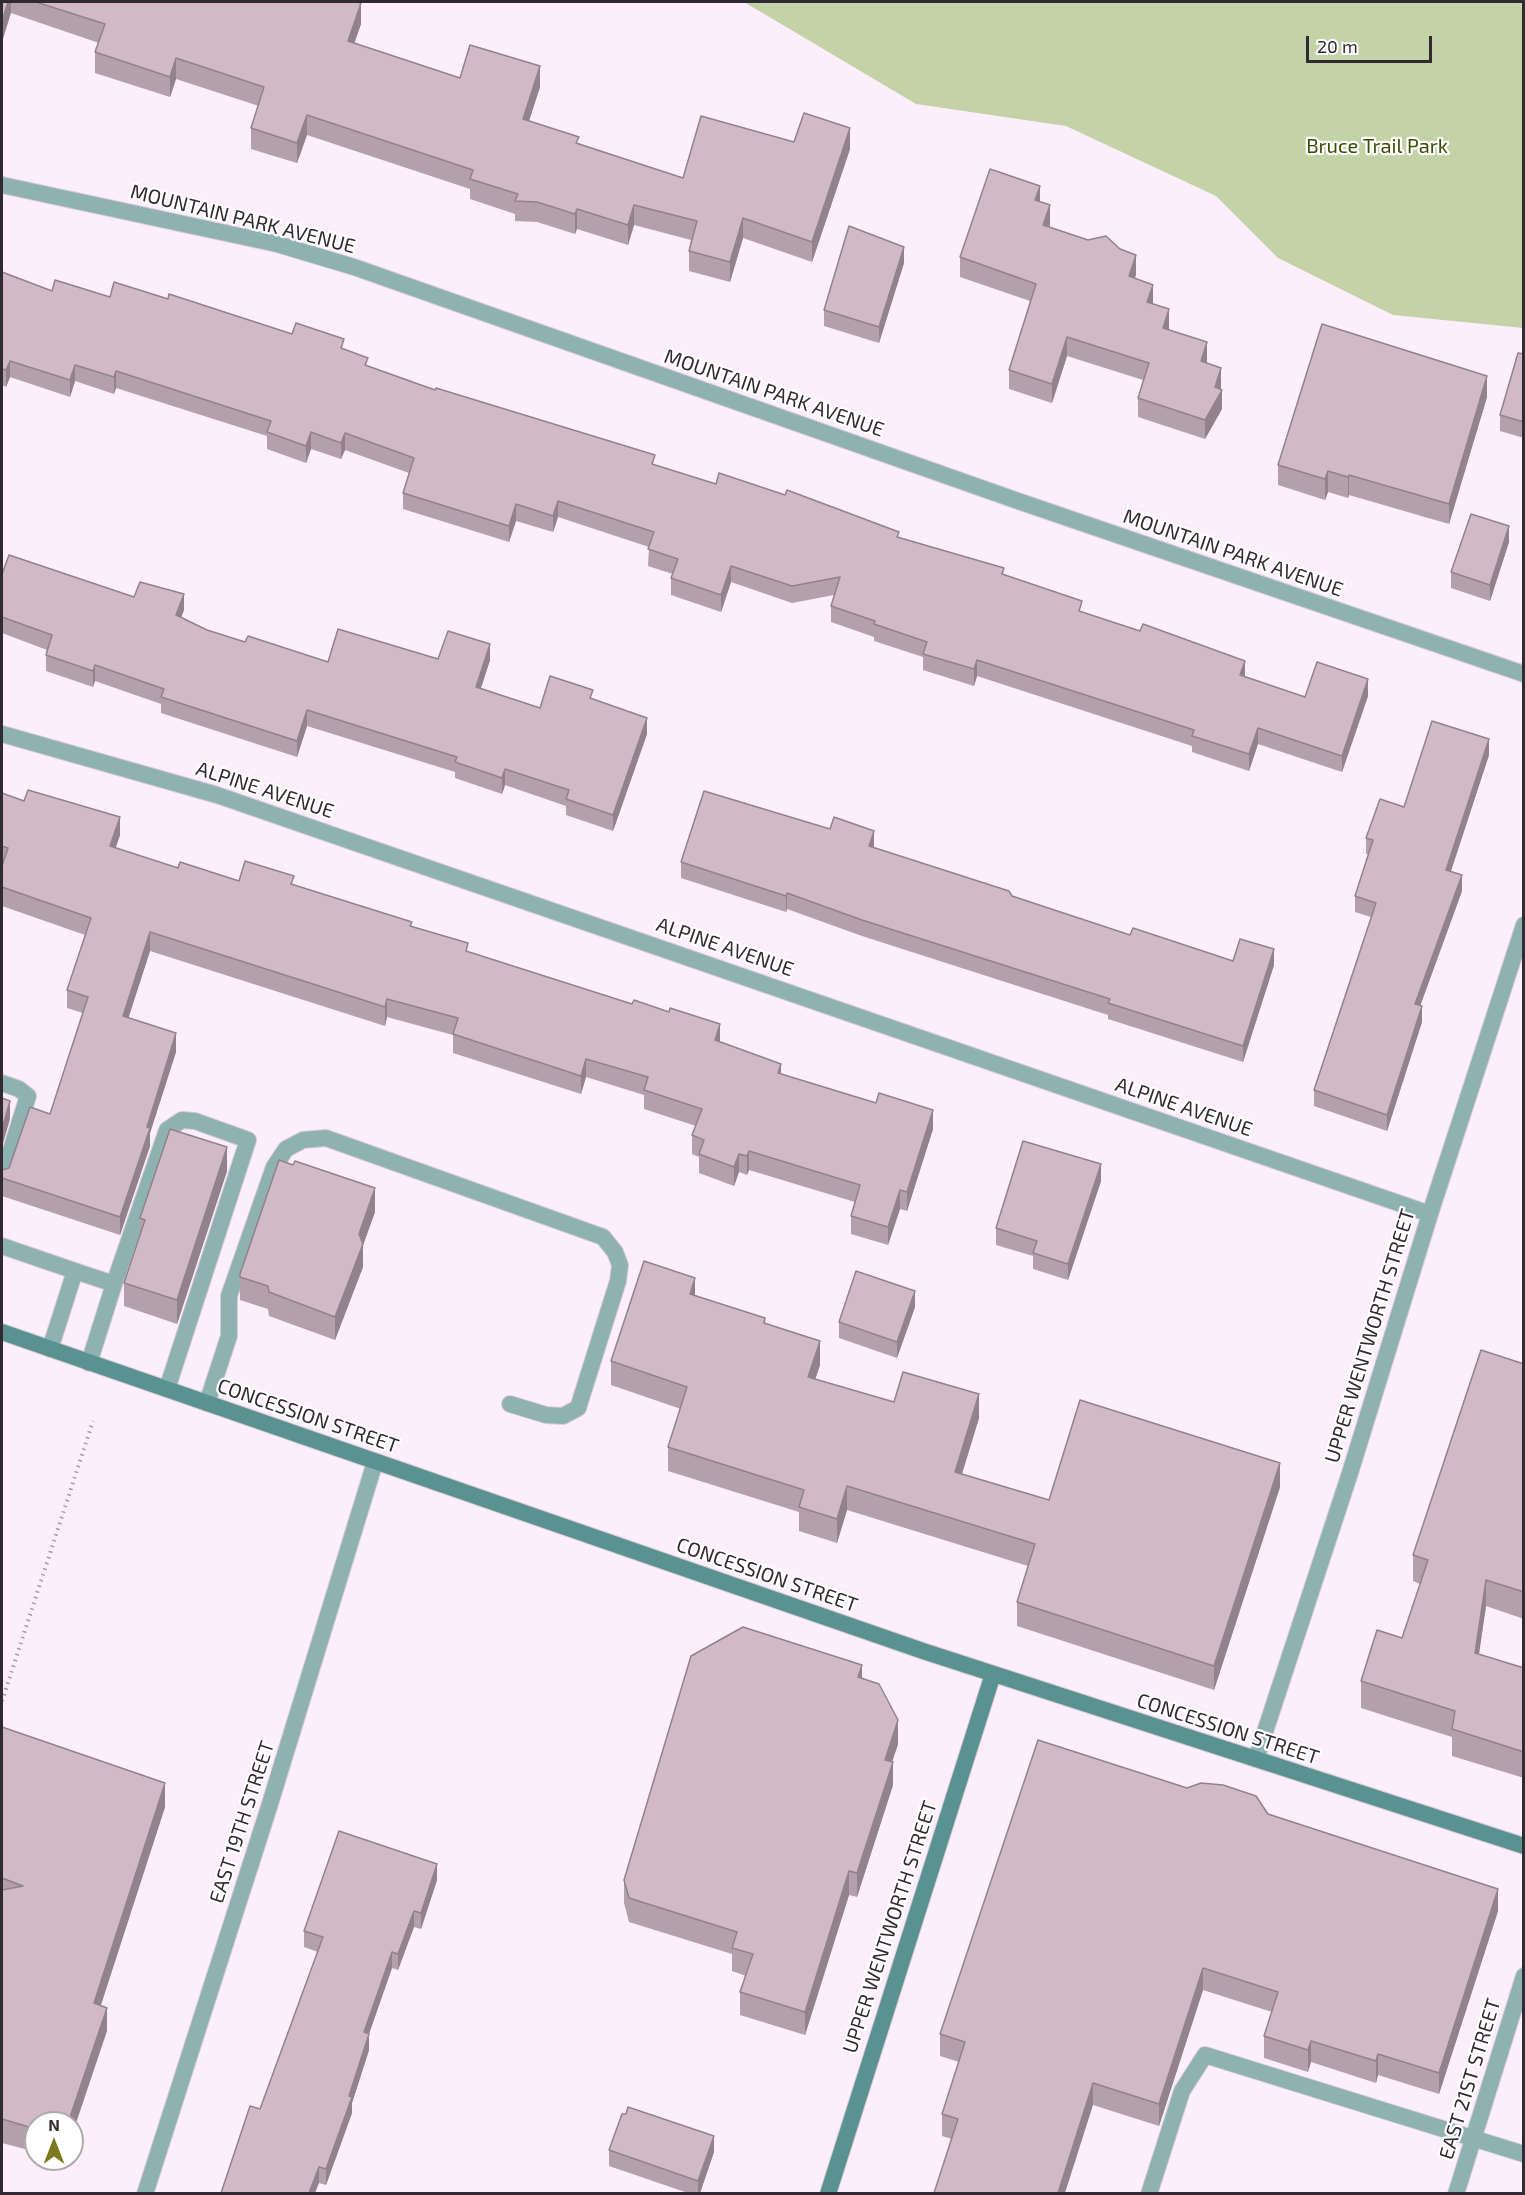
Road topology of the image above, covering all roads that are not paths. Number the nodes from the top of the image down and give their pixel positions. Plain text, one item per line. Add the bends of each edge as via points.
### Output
1 (2, 185) edge
2 (1524, 674) edge
3 (2, 734) edge
4 (1524, 925) edge
5 (2, 1083) edge
6 (2, 1179) edge
7 (1430, 1214) junction
8 (2, 1246) edge
9 (75, 1271) junction
10 (114, 1284) junction
11 (2, 1332) edge
12 (50, 1349) junction
13 (89, 1363) junction
14 (167, 1389) junction
15 (207, 1403) junction
16 (510, 1404) dead end
17 (375, 1462) junction
18 (993, 1674) junction
19 (1256, 1759) junction
20 (1524, 1846) edge
21 (1524, 1976) edge
22 (1473, 2138) junction
23 (1524, 2154) edge
24 (145, 2193) edge
25 (828, 2193) edge
26 (1149, 2193) edge
27 (1456, 2193) edge

1 - 2 street, MOUNTAIN PARK AVENUE via 277,244 354,267
3 - 7 street, ALPINE AVENUE via 217,795
4 - 7 street, UPPER WENTWORTH STREET
5 - 6 street via 28,1096
7 - 19 street, UPPER WENTWORTH STREET
8 - 9 street
9 - 10 street
9 - 12 street
10 - 13 street
10 - 14 street via 167,1130 182,1120 195,1121 248,1140
11 - 12 main road, CONCESSION STREET
12 - 13 main road, CONCESSION STREET
13 - 14 main road, CONCESSION STREET
14 - 15 main road, CONCESSION STREET
15 - 16 street via 229,1336 229,1296 274,1167 286,1149 303,1140 326,1138 603,1237 615,1252 620,1265 618,1281 578,1408 563,1416 546,1415
15 - 17 main road, CONCESSION STREET
17 - 18 main road, CONCESSION STREET
17 - 24 street, EAST 19TH STREET
18 - 19 main road, CONCESSION STREET
18 - 25 main road, UPPER WENTWORTH STREET
19 - 20 main road, CONCESSION STREET
21 - 22 street, EAST 21ST STREET
22 - 23 street
22 - 26 street via 1205,2055 1182,2091
22 - 27 street, EAST 21ST STREET

